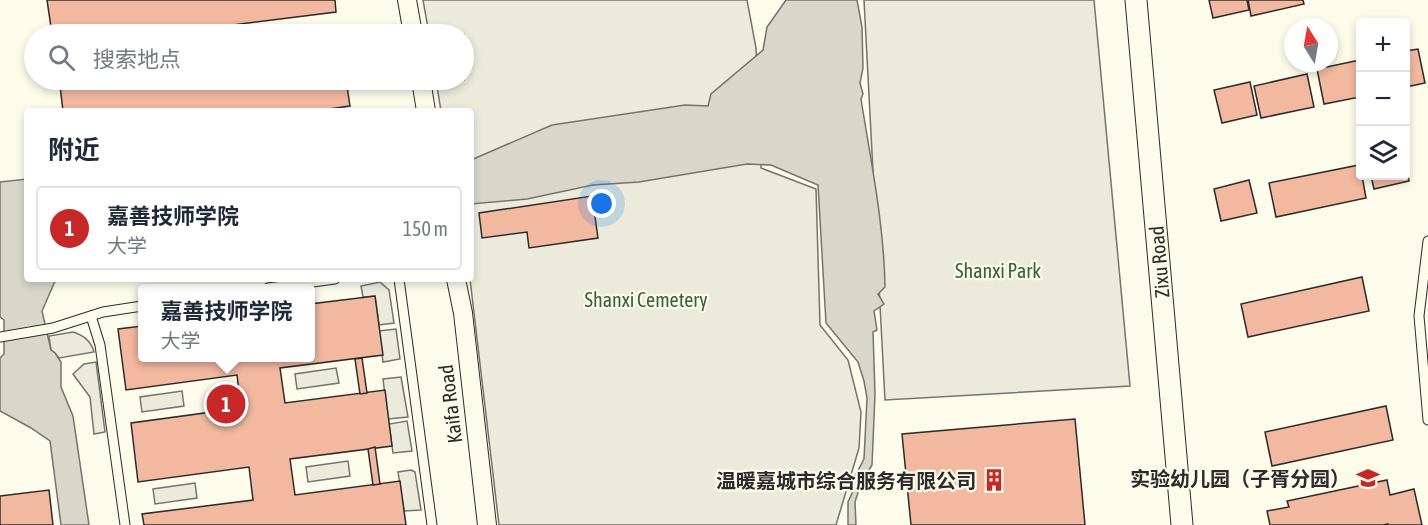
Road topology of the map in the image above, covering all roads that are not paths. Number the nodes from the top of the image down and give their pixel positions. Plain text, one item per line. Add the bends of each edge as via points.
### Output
1 (407, 0) edge
2 (1136, 0) edge
3 (411, 24) edge
4 (423, 90) edge
5 (426, 108) edge
6 (1428, 241) edge
7 (399, 282) edge
8 (457, 282) edge
9 (138, 307) edge
10 (90, 316) junction
11 (0, 337) edge
12 (1428, 420) edge
13 (125, 525) edge
14 (432, 525) edge
15 (487, 525) edge
16 (1182, 525) edge

1 - 3 street
2 - 16 street, Zixu Road
4 - 5 street
6 - 12 lane via 1419,316
7 - 14 lane
8 - 15 street, Kaifa Road
9 - 10 lane
10 - 11 lane via 53,328
10 - 13 lane via 100,345

